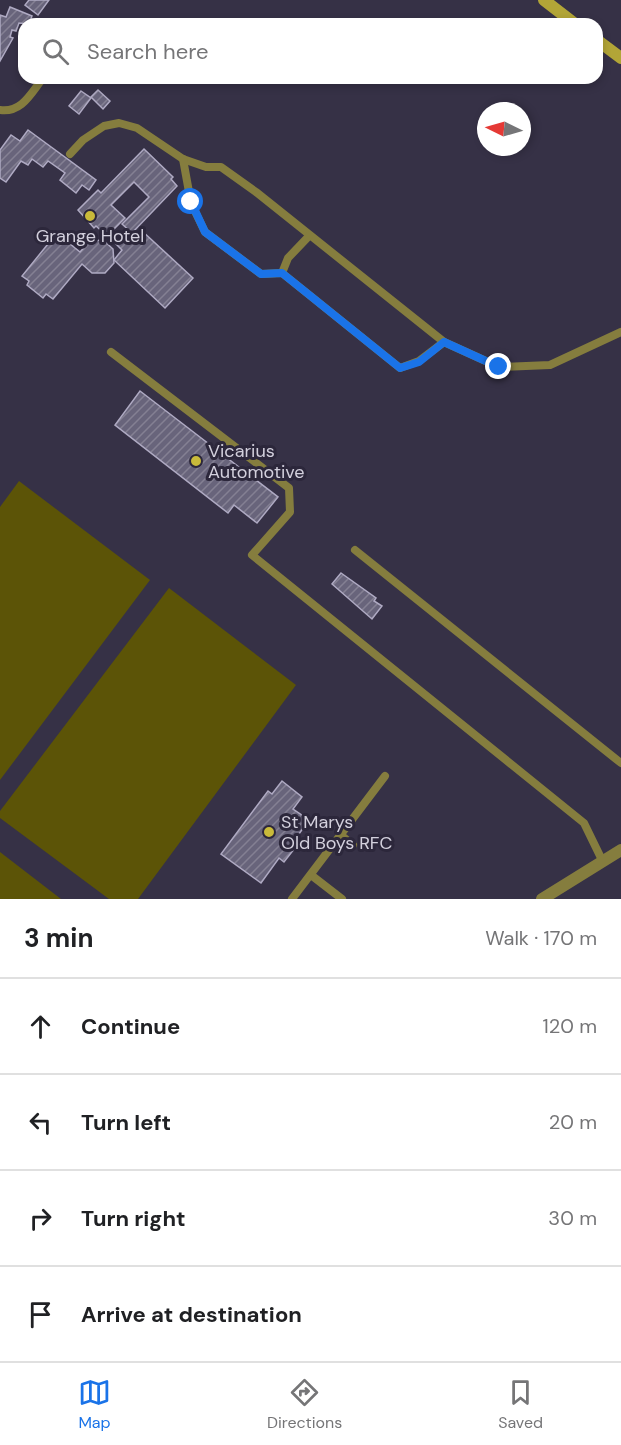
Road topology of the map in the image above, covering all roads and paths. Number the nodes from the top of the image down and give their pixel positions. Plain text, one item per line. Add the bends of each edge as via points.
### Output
1 (544, 0) edge
2 (567, 18) edge
3 (603, 44) edge
4 (621, 58) edge
5 (38, 84) edge
6 (0, 110) edge
7 (70, 154) dead end
8 (183, 159) junction
9 (309, 236) junction
10 (282, 273) junction
11 (621, 332) edge
12 (444, 342) junction
13 (111, 352) dead end
14 (355, 550) dead end
15 (621, 763) edge
16 (385, 776) dead end
17 (341, 835) junction
18 (353, 845) dead end
19 (621, 850) edge
20 (602, 860) junction
21 (311, 875) junction
22 (292, 899) edge
23 (342, 899) edge
24 (542, 899) edge

1 - 2 main road
3 - 4 main road
5 - 6 lane via 24,103 13,110
7 - 8 lane via 104,126 119,123 137,128
8 - 9 lane via 206,167 221,167
8 - 10 lane via 191,202 205,232 261,274
9 - 10 lane via 288,258
9 - 12 lane
10 - 12 lane via 400,368 419,362
11 - 12 lane via 550,365 499,367
13 - 20 lane via 289,488 290,512 252,555 584,823
14 - 15 lane
16 - 17 lane
17 - 18 lane
17 - 21 lane
19 - 20 street
20 - 24 street
21 - 22 lane
21 - 23 lane

